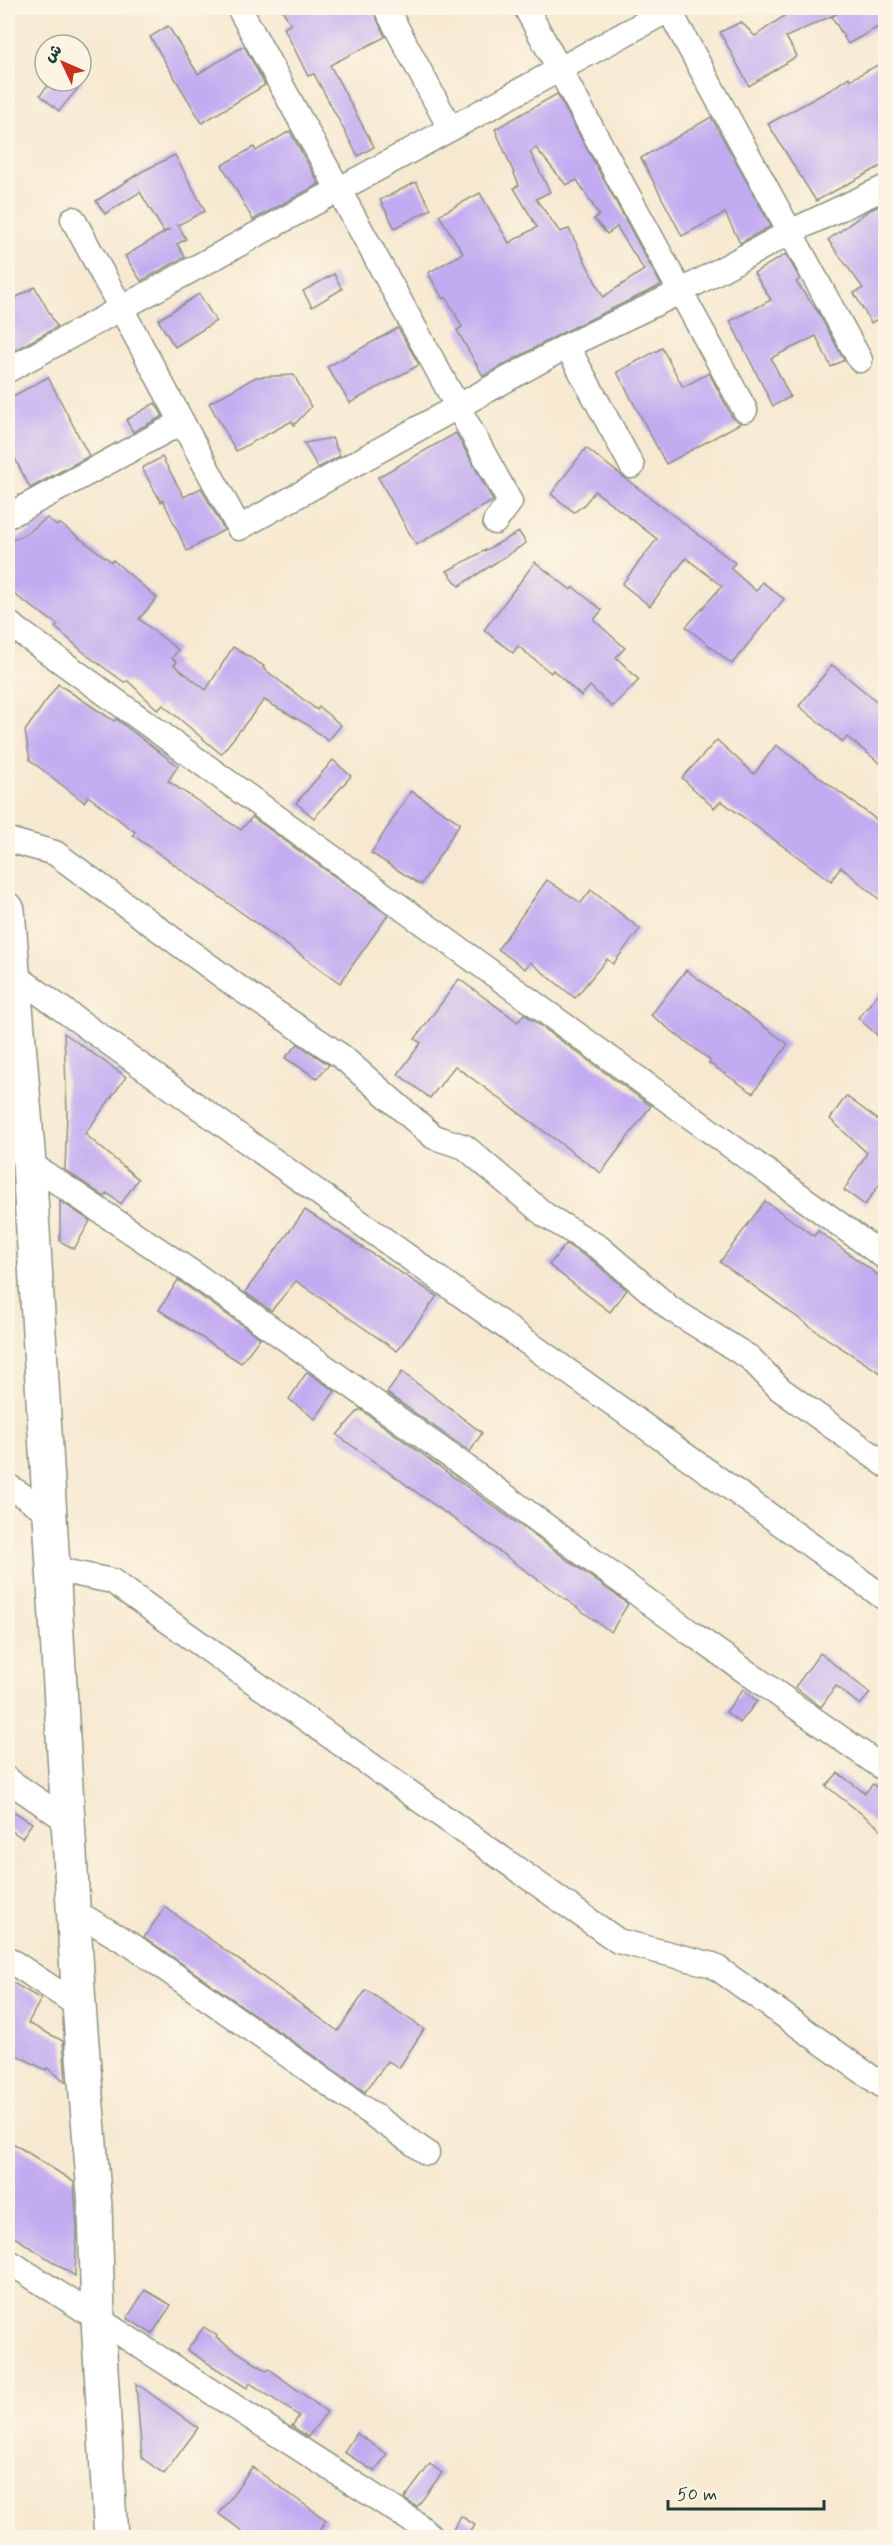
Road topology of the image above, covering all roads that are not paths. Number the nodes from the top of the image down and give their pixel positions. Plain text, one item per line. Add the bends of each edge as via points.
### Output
1 (239, 8) edge
2 (386, 8) edge
3 (526, 8) edge
4 (670, 8) edge
5 (559, 69) junction
6 (450, 128) junction
7 (885, 187) edge
8 (339, 189) junction
9 (73, 219) dead end
10 (790, 232) junction
11 (680, 292) junction
12 (121, 308) junction
13 (567, 346) junction
14 (860, 360) dead end
15 (8, 370) edge
16 (458, 406) junction
17 (745, 410) dead end
18 (182, 422) junction
19 (632, 466) dead end
20 (8, 516) edge
21 (495, 522) dead end
22 (8, 623) edge
23 (8, 840) edge
24 (8, 910) edge
25 (13, 974) junction
26 (14, 1064) edge
27 (29, 1162) junction
28 (885, 1258) edge
29 (885, 1466) edge
30 (8, 1486) edge
31 (50, 1513) junction
32 (53, 1569) junction
33 (885, 1599) edge
34 (885, 1770) edge
35 (8, 1780) edge
36 (68, 1821) junction
37 (74, 1911) junction
38 (8, 1959) edge
39 (79, 2006) junction
40 (885, 2088) edge
41 (427, 2153) dead end
42 (8, 2261) edge
43 (98, 2319) junction
44 (111, 2538) edge
45 (434, 2538) edge

1 - 8 street
2 - 6 street
3 - 5 street
4 - 5 street
4 - 10 street
5 - 6 street
5 - 11 street
6 - 8 street
7 - 10 street
8 - 12 street
8 - 16 street
9 - 12 street
10 - 11 street
10 - 14 street
11 - 13 street
11 - 17 street
12 - 15 street
12 - 18 street
13 - 16 street
13 - 19 street
16 - 18 street via 240,528
16 - 21 street via 510,502
18 - 20 street
22 - 28 street
23 - 29 street via 55,853 239,988 341,1056 434,1137 465,1147 544,1215 600,1248 671,1309 750,1358 780,1389
24 - 25 main road
25 - 26 main road
25 - 33 street
26 - 27 main road
27 - 31 main road
27 - 34 street via 463,1465
30 - 31 street
31 - 32 main road
32 - 36 main road
32 - 40 street via 112,1581 618,1941 713,1965
35 - 36 street
36 - 37 main road
37 - 39 main road
37 - 41 street via 133,1946
38 - 39 street
39 - 43 main road via 95,2206
42 - 43 street
43 - 44 main road
43 - 45 street

